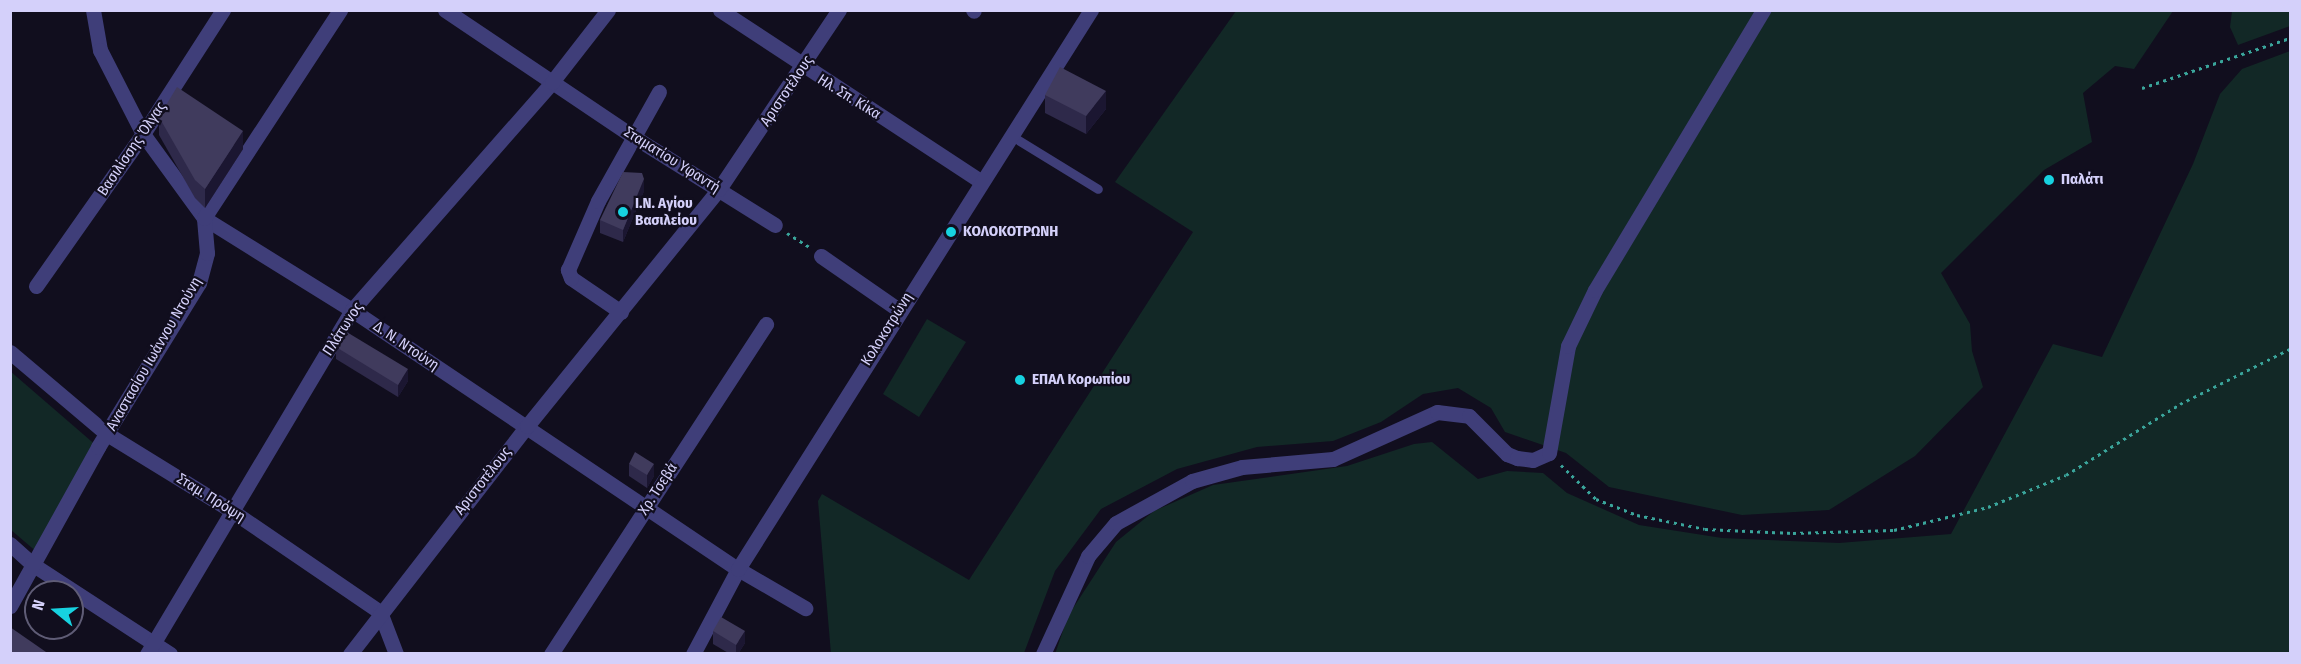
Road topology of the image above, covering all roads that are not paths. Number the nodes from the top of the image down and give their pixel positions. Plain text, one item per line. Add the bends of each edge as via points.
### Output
1 (93, 10) edge
2 (223, 10) edge
3 (340, 10) edge
4 (445, 10) edge
5 (608, 10) edge
6 (720, 10) edge
7 (839, 10) edge
8 (1091, 10) edge
9 (1763, 10) edge
10 (803, 68) junction
11 (552, 82) junction
12 (659, 92) dead end
13 (143, 134) junction
14 (1010, 135) junction
15 (634, 137) junction
16 (980, 181) junction
17 (719, 189) junction
18 (1098, 189) dead end
19 (204, 218) junction
20 (775, 225) road end
21 (821, 256) road end
22 (36, 286) dead end
23 (352, 310) junction
24 (899, 310) junction
25 (621, 312) junction
26 (766, 324) dead end
27 (10, 352) edge
28 (527, 426) junction
29 (107, 434) junction
30 (645, 509) junction
31 (232, 511) junction
32 (10, 544) edge
33 (32, 564) junction
34 (738, 569) junction
35 (10, 606) edge
36 (805, 608) dead end
37 (380, 612) junction
38 (150, 648) edge
39 (170, 654) edge
40 (350, 654) edge
41 (396, 654) edge
42 (551, 654) edge
43 (693, 654) edge
44 (1043, 654) edge

1 - 13 street, Δ. Ν. Ντούνη via 100,50
2 - 13 street, Βασιλίσσης Όλγας
3 - 19 street
4 - 11 street, Σταματίου Υφαντή
5 - 11 street, Πλάτωνος
6 - 10 street, Ηλ. Σπ. Κίκα
7 - 10 street, Αριστοτέλους
8 - 14 street, Κολοκοτρώνη
9 - 44 street via 1595,290 1568,346 1549,453 1533,460 1517,458 1507,454 1468,416 1437,412 1333,459 1242,467 1192,481 1116,524 1095,548
10 - 16 street, Ηλ. Σπ. Κίκα
10 - 17 street, Αριστοτέλους
11 - 15 street, Σταματίου Υφαντή
11 - 23 street, Πλάτωνος
12 - 15 street
13 - 19 street, Δ. Ν. Ντούνη
13 - 22 street, Βασιλίσσης Όλγας
14 - 16 street, Κολοκοτρώνη
14 - 18 lane
15 - 17 street, Σταματίου Υφαντή
15 - 25 street via 598,201 568,270 571,278
16 - 24 street, Κολοκοτρώνη
17 - 20 street, Σταματίου Υφαντή
17 - 25 street, Αριστοτέλους
19 - 23 street, Δ. Ν. Ντούνη
19 - 29 street, Αναστασίου Ιωάννου Ντούνη via 207,253 199,283
21 - 24 street
23 - 28 street, Δ. Ν. Ντούνη
23 - 31 street, Πλάτωνος
24 - 34 street, Κολοκοτρώνη
25 - 28 street, Αριστοτέλους
26 - 30 street, Χρ. Τσεβά
27 - 29 street, Σταμ. Πρόψη
28 - 30 street, Δ. Ν. Ντούνη
28 - 37 street, Αριστοτέλους
29 - 31 street, Σταμ. Πρόψη
29 - 33 street, Αναστασίου Ιωάννου Ντούνη
30 - 34 street, Δ. Ν. Ντούνη
30 - 42 street, Χρ. Τσεβά
31 - 37 street, Σταμ. Πρόψη
31 - 38 street, Πλάτωνος
32 - 33 street
33 - 35 street, Αναστασίου Ιωάννου Ντούνη
33 - 38 street
34 - 36 street, Δ. Ν. Ντούνη
34 - 43 street, Κολοκοτρώνη
37 - 40 street, Αριστοτέλους
37 - 41 street
38 - 39 street

